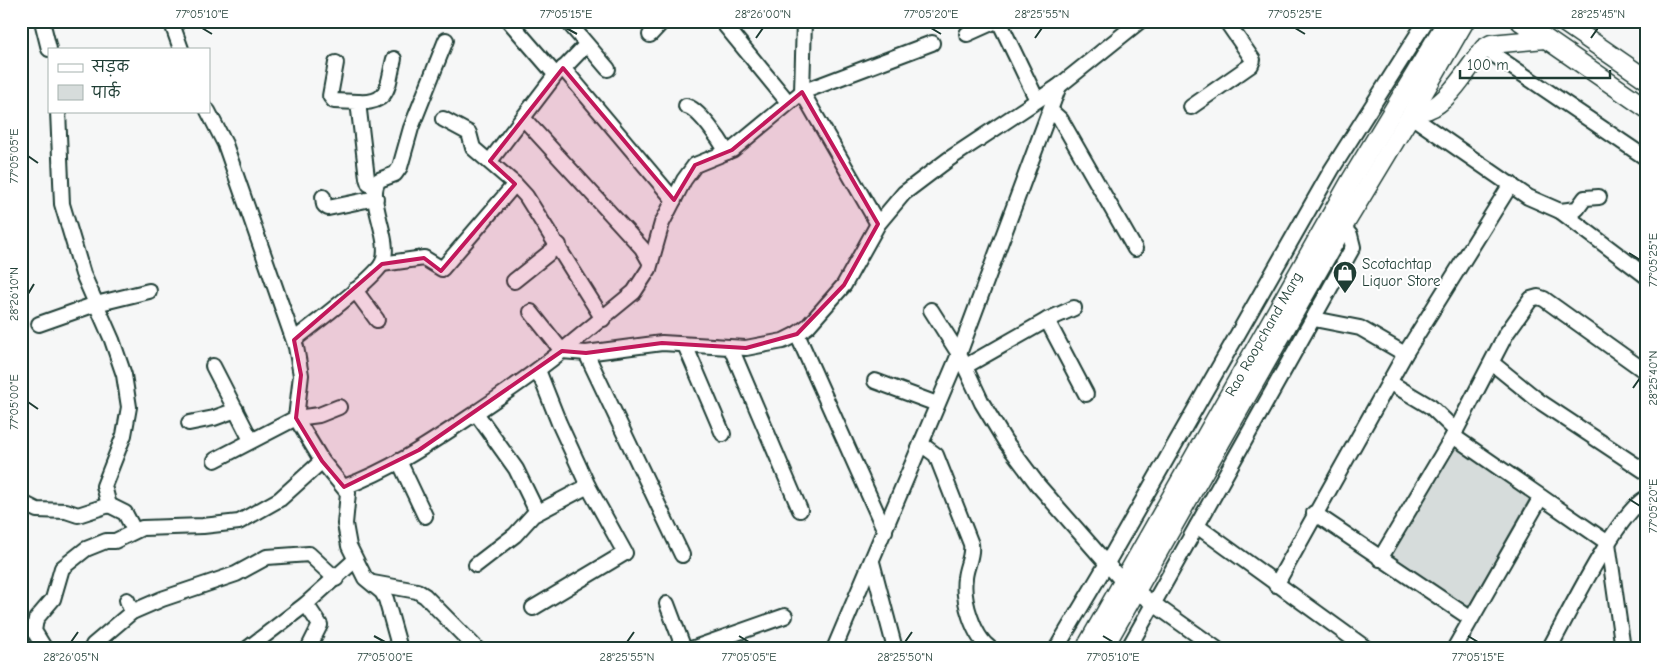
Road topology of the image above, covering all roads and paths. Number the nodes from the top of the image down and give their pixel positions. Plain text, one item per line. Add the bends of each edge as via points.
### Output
1 (42, 21) edge
2 (171, 21) edge
3 (508, 21) edge
4 (567, 21) edge
5 (663, 21) edge
6 (804, 21) edge
7 (998, 21) edge
8 (1140, 21) edge
9 (1226, 21) edge
10 (1426, 21) edge
11 (1447, 21) edge
12 (1465, 21) edge
13 (1520, 21) edge
14 (1562, 21) edge
15 (725, 22) edge
16 (967, 34) dead end
17 (650, 35) dead end
18 (1545, 39) junction
19 (446, 40) dead end
20 (932, 43) dead end
21 (586, 45) junction
22 (49, 48) edge
23 (181, 48) edge
24 (1484, 48) junction
25 (394, 59) dead end
26 (336, 63) dead end
27 (560, 70) junction
28 (608, 70) dead end
29 (1646, 79) edge
30 (1059, 86) junction
31 (802, 92) junction
32 (1037, 100) junction
33 (358, 102) junction
34 (788, 102) junction
35 (686, 106) dead end
36 (1191, 107) dead end
37 (1646, 108) edge
38 (1050, 111) junction
39 (58, 112) edge
40 (209, 112) edge
41 (1412, 113) junction
42 (443, 119) dead end
43 (524, 119) junction
44 (727, 152) junction
45 (1646, 158) edge
46 (490, 162) junction
47 (516, 184) junction
48 (1511, 184) junction
49 (376, 193) junction
50 (323, 197) dead end
51 (1599, 197) dead end
52 (674, 200) junction
53 (1560, 212) junction
54 (878, 224) junction
55 (1343, 227) junction
56 (558, 245) junction
57 (1134, 250) dead end
58 (650, 262) junction
59 (382, 264) junction
60 (1646, 276) edge
61 (514, 280) dead end
62 (355, 290) junction
63 (149, 291) dead end
64 (96, 304) junction
65 (1074, 308) dead end
66 (931, 310) dead end
67 (531, 312) dead end
68 (603, 319) junction
69 (1314, 319) junction
70 (377, 320) dead end
71 (1047, 320) junction
72 (39, 324) dead end
73 (798, 334) junction
74 (294, 340) junction
75 (685, 345) junction
76 (731, 348) junction
77 (562, 351) junction
78 (586, 353) junction
79 (1405, 354) junction
80 (962, 360) junction
81 (1492, 363) junction
82 (213, 366) dead end
83 (538, 370) junction
84 (1646, 372) edge
85 (875, 381) dead end
86 (1389, 382) junction
87 (1086, 394) dead end
88 (937, 404) junction
89 (339, 407) dead end
90 (236, 410) junction
91 (476, 413) junction
92 (296, 418) junction
93 (189, 423) dead end
94 (723, 434) dead end
95 (1454, 434) junction
96 (251, 440) junction
97 (921, 444) junction
98 (214, 460) dead end
99 (322, 461) junction
100 (399, 461) junction
101 (1646, 472) edge
102 (588, 486) junction
103 (344, 487) junction
104 (1541, 497) junction
105 (1646, 498) edge
106 (21, 502) edge
107 (109, 505) junction
108 (800, 510) dead end
109 (537, 512) junction
110 (1314, 513) junction
111 (425, 516) dead end
112 (1196, 526) junction
113 (134, 530) junction
114 (885, 531) junction
115 (1608, 543) junction
116 (682, 555) dead end
117 (1380, 559) junction
118 (355, 560) junction
119 (872, 562) junction
120 (476, 565) dead end
121 (1106, 565) junction
122 (336, 579) junction
123 (370, 582) junction
124 (1276, 585) junction
125 (1129, 588) junction
126 (306, 604) junction
127 (668, 604) dead end
128 (1154, 606) junction
129 (533, 608) dead end
130 (784, 616) dead end
131 (1470, 618) junction
132 (44, 649) edge
133 (92, 649) edge
134 (247, 649) edge
135 (308, 649) edge
136 (400, 649) edge
137 (477, 649) edge
138 (684, 649) edge
139 (691, 649) edge
140 (834, 649) edge
141 (895, 649) edge
142 (991, 649) edge
143 (1056, 649) edge
144 (1084, 649) edge
145 (1103, 649) edge
146 (1128, 649) edge
147 (1217, 649) edge
148 (1367, 649) edge
149 (1454, 649) edge
150 (1549, 649) edge
151 (1623, 649) edge

1 - 22 street
2 - 23 street
3 - 27 street via 550,70
4 - 21 street
5 - 17 street
6 - 31 street
7 - 16 street
7 - 32 street
8 - 30 street
9 - 36 street via 1253,63
10 - 121 street via 1332,169
11 - 125 main road, Rao Roopchand Marg via 1351,180
12 - 41 main road, Rao Roopchand Marg
13 - 18 main road
14 - 29 main road
15 - 34 street
18 - 24 main road via 1500,42
18 - 37 main road
19 - 49 street via 411,128 400,167 395,174 379,180
20 - 31 street
21 - 27 street
21 - 28 street
24 - 41 main road via 1441,101 1428,110
24 - 45 street
25 - 33 street via 380,100
26 - 33 street via 332,100
27 - 43 street
27 - 52 street
30 - 32 street
30 - 38 street
31 - 34 street
31 - 54 street
32 - 54 street via 949,159 904,194
33 - 49 street via 367,178
34 - 44 street via 741,144
35 - 44 street via 694,110
38 - 57 street via 1061,120
38 - 80 street
39 - 64 street via 62,204 83,274
40 - 74 street via 225,144
41 - 48 street
41 - 55 main road, Rao Roopchand Marg
42 - 46 street via 469,133 474,148
43 - 46 street
43 - 58 street via 642,248
44 - 52 street via 694,165
46 - 47 street
47 - 56 street
47 - 59 street via 442,269 424,258
48 - 53 street via 1528,197
48 - 79 street
49 - 50 street via 328,208
49 - 59 street via 384,240
51 - 53 street via 1585,198 1577,209
52 - 58 street via 662,223
53 - 60 street
54 - 73 street via 844,285
55 - 69 street via 1350,234 1353,247
55 - 125 main road, Rao Roopchand Marg
56 - 61 street
56 - 68 street
58 - 68 street via 634,292
59 - 62 street
62 - 70 street
62 - 74 street
63 - 64 street
64 - 72 street
64 - 107 street via 124,375 129,407 124,434 104,486
65 - 71 street
66 - 80 street
67 - 77 street
68 - 77 street
69 - 79 street via 1360,328
69 - 112 street
71 - 80 street
71 - 87 street
73 - 76 street via 762,346
73 - 114 street
74 - 92 street via 301,375
75 - 76 street
75 - 78 street via 646,344
75 - 94 street
76 - 108 street
77 - 78 street
77 - 83 street
78 - 116 street
79 - 86 street
80 - 88 street
80 - 121 street via 1005,441
81 - 84 street via 1524,307 1538,297
81 - 95 street
81 - 101 street via 1539,401
82 - 90 street
83 - 91 street
83 - 102 street
85 - 88 street
86 - 95 street via 1430,407
86 - 110 street
88 - 97 street
89 - 92 street via 319,415
90 - 93 street
90 - 96 street
91 - 100 street
91 - 109 street via 516,469
92 - 96 street
92 - 99 street
95 - 104 street
95 - 117 street
96 - 98 street
97 - 114 street
97 - 142 street via 936,455 971,544 963,596 980,636
99 - 103 street
99 - 113 street via 280,499 239,522
100 - 103 street
100 - 111 street
102 - 109 street
102 - 129 street via 625,553
103 - 118 street via 348,497 346,534
104 - 115 street
104 - 131 street
105 - 115 street via 1628,514
106 - 107 street via 37,510 66,511 78,516
107 - 113 street via 125,513
109 - 120 street via 526,520 516,535
110 - 117 street
110 - 124 street
112 - 124 street
112 - 128 street
113 - 132 street via 114,541 86,549 62,568 53,599 34,625 34,632
114 - 119 street
115 - 150 street
115 - 151 street
117 - 131 street
118 - 122 street
118 - 123 street
119 - 140 street
119 - 141 street
121 - 125 street
121 - 143 street
122 - 126 street
122 - 133 street via 304,552 267,557 236,574 129,606 93,644
123 - 136 street via 386,599
123 - 137 street via 417,591 441,610
124 - 148 street
125 - 128 street
125 - 144 main road, Rao Roopchand Marg
125 - 145 main road, Rao Roopchand Marg
126 - 134 street
126 - 135 street via 320,625
127 - 138 street
128 - 146 street
128 - 147 street
130 - 139 street
131 - 149 street

